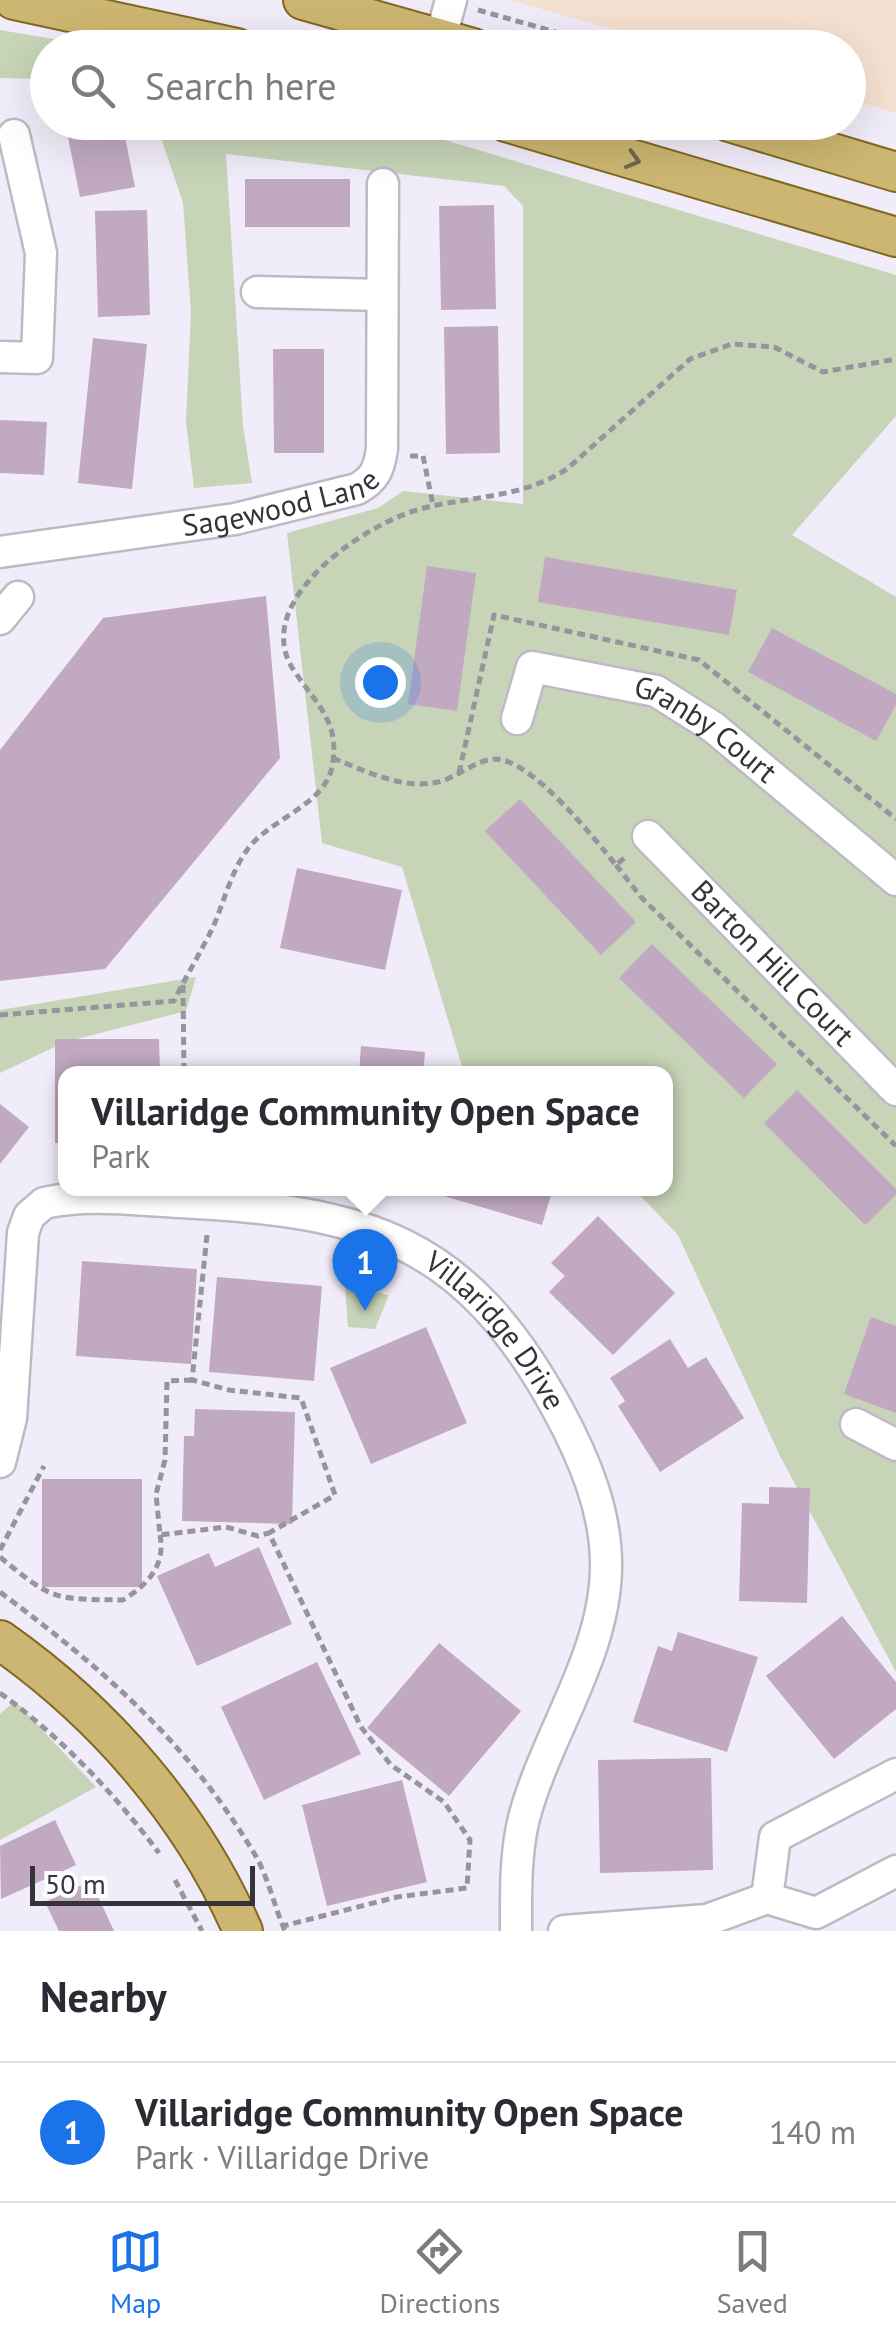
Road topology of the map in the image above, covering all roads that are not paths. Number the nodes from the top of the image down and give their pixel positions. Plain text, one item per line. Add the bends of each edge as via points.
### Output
1 (14, 0) edge
2 (303, 0) edge
3 (451, 27) edge
4 (153, 30) edge
5 (14, 135) dead end
6 (567, 140) edge
7 (789, 140) edge
8 (896, 172) edge
9 (382, 184) dead end
10 (896, 237) edge
11 (257, 292) dead end
12 (382, 294) junction
13 (0, 357) edge
14 (0, 552) edge
15 (517, 719) dead end
16 (648, 836) road end
17 (896, 880) edge
18 (896, 1090) edge
19 (856, 1424) dead end
20 (896, 1445) edge
21 (0, 1462) edge
22 (0, 1640) edge
23 (896, 1774) edge
24 (896, 1871) edge
25 (768, 1898) junction
26 (243, 1931) edge
27 (516, 1931) edge
28 (564, 1931) edge

1 - 4 main road
2 - 3 main road
5 - 13 street via 40,253 37,358
6 -> 10 main road
7 - 8 main road
9 - 12 street, Sagewood Lane
11 - 12 street
12 - 14 street, Sagewood Lane via 382,449 370,482 235,518
15 - 17 street, Granby Court via 532,668 656,691 713,726
16 - 18 street, Barton Hill Court
19 - 20 street
21 - 27 street, Villaridge Drive via 11,1418 23,1233 44,1203 194,1202 333,1219 384,1233 432,1257 472,1290 513,1334 566,1424 597,1502 604,1540 606,1570 592,1639 524,1818
22 - 26 main road via 124,1749 207,1861
23 - 25 street via 775,1837
24 - 25 street via 816,1913
25 - 28 street via 707,1920

